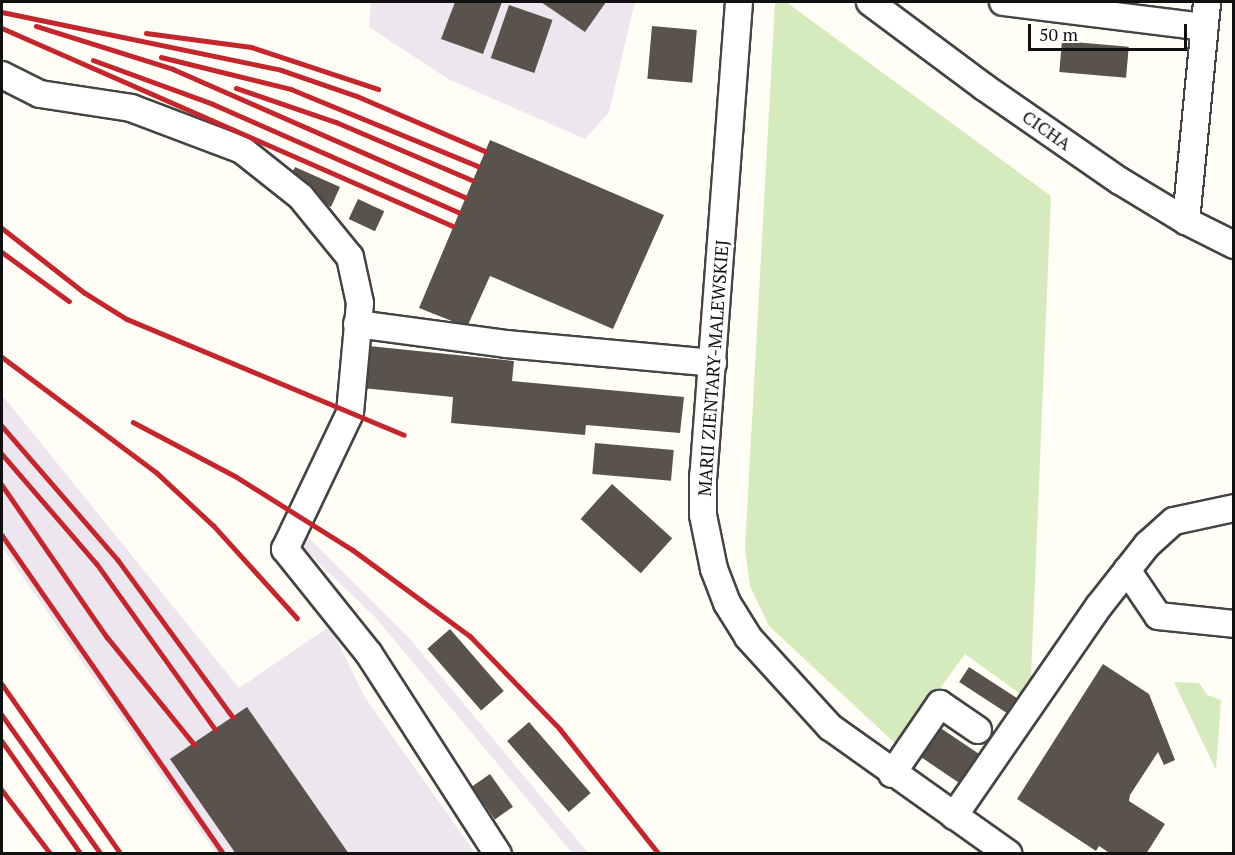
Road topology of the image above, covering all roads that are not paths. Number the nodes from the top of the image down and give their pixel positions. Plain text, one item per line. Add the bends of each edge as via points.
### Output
1 (739, 2) edge
2 (870, 2) edge
3 (1002, 2) edge
4 (1207, 2) edge
5 (1204, 27) junction
6 (2, 75) edge
7 (1186, 221) junction
8 (1233, 245) edge
9 (357, 324) junction
10 (713, 363) junction
11 (1233, 508) edge
12 (1132, 577) junction
13 (1233, 624) edge
14 (978, 730) dead end
15 (892, 774) junction
16 (954, 816) junction
17 (498, 854) edge
18 (1009, 854) edge

1 - 10 street, MARII ZIENTARY-MALEWSKIEJ
2 - 7 street, CICHA via 984,87
3 - 5 street
4 - 5 street
5 - 7 street
6 - 9 street via 40,94 131,108 242,150 301,197 350,257 360,303
7 - 8 street, CICHA
9 - 10 street via 506,344
9 - 17 street via 350,413 284,543 285,549 369,654
10 - 15 street, MARII ZIENTARY-MALEWSKIEJ via 704,515 714,569 727,603 747,637 785,681 830,727
11 - 12 street via 1174,521
12 - 13 street via 1158,616
12 - 16 street
14 - 15 street via 940,704
15 - 16 street, MARII ZIENTARY-MALEWSKIEJ
16 - 18 street, MARII ZIENTARY-MALEWSKIEJ

